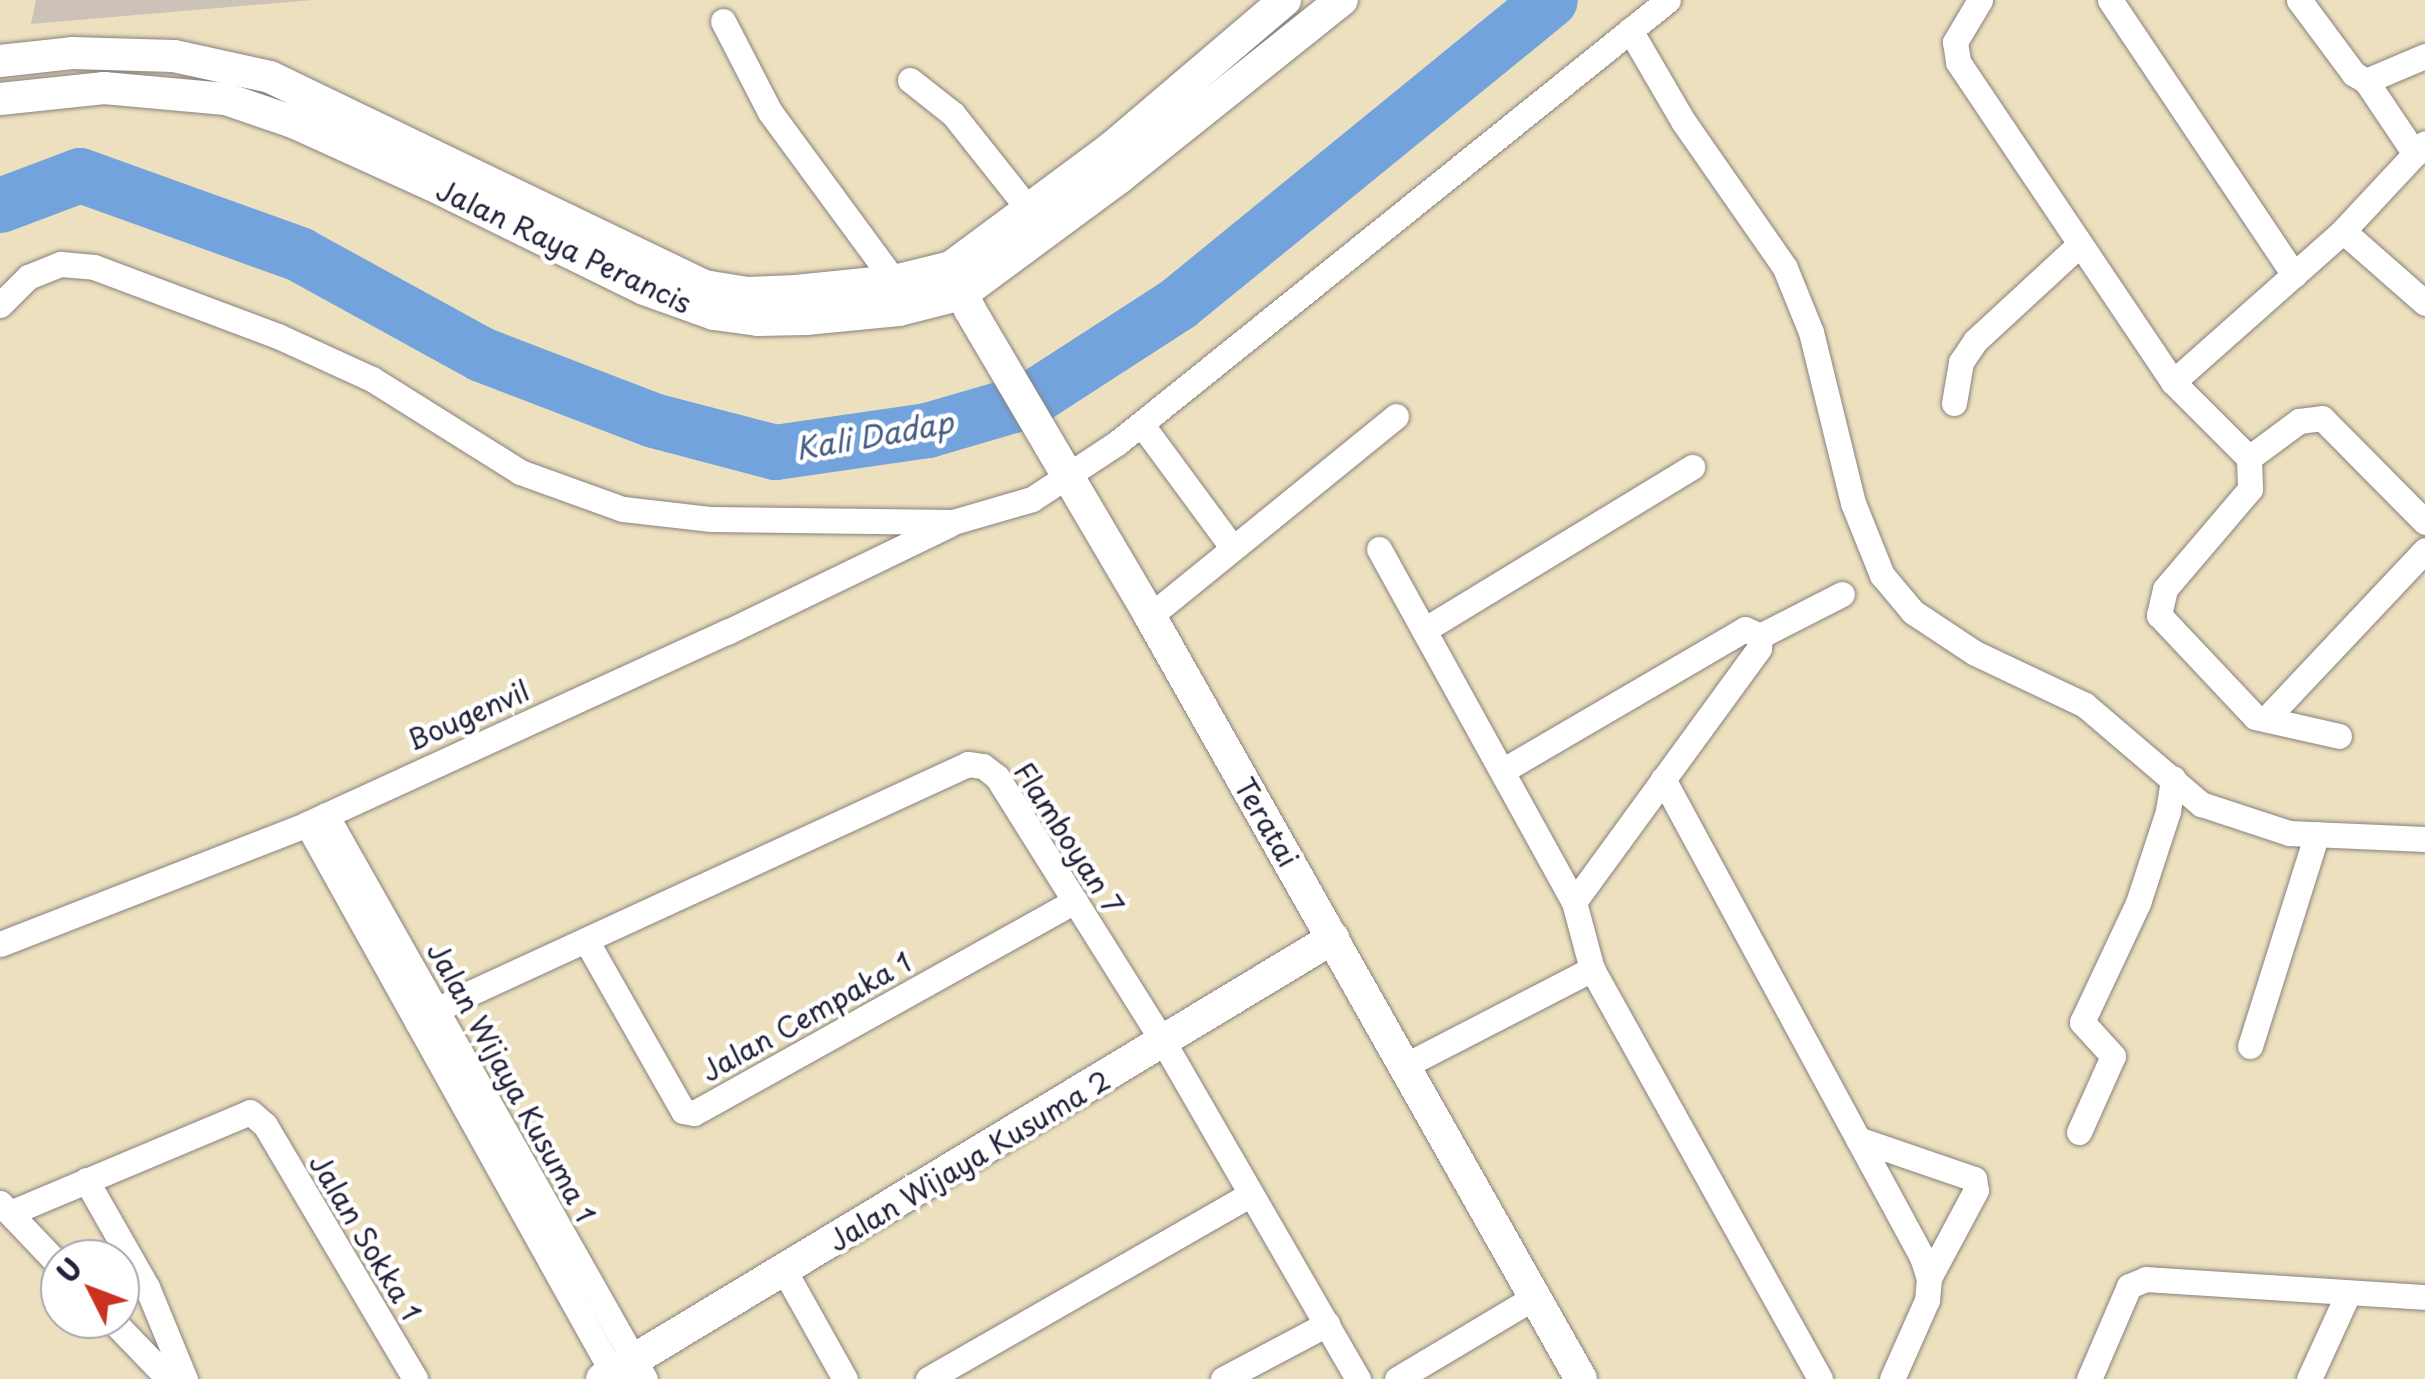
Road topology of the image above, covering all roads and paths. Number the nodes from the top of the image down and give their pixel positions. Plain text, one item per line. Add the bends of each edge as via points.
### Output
1 (1286, 0) edge
2 (1342, 0) edge
3 (1668, 0) edge
4 (1980, 0) edge
5 (2110, 0) edge
6 (2299, 0) edge
7 (724, 21) dead end
8 (1630, 30) junction
9 (2425, 56) edge
10 (0, 61) edge
11 (910, 80) dead end
12 (2366, 80) junction
13 (0, 99) edge
14 (2420, 149) edge
15 (1029, 210) junction
16 (2343, 231) junction
17 (2080, 244) junction
18 (2294, 275) junction
19 (961, 290) junction
20 (897, 295) junction
21 (2425, 303) edge
22 (0, 305) edge
23 (2173, 382) junction
24 (1954, 404) dead end
25 (1396, 416) dead end
26 (1142, 424) junction
27 (2249, 458) junction
28 (1692, 466) dead end
29 (1062, 468) junction
30 (953, 522) junction
31 (2425, 522) edge
32 (1232, 547) junction
33 (1379, 549) dead end
34 (2425, 550) edge
35 (1842, 594) dead end
36 (1150, 616) junction
37 (1424, 630) junction
38 (1760, 636) junction
39 (2266, 719) junction
40 (2339, 736) dead end
41 (1502, 771) junction
42 (2172, 778) junction
43 (1662, 780) junction
44 (316, 820) junction
45 (2317, 834) junction
46 (2425, 839) edge
47 (1075, 901) junction
48 (1574, 902) junction
49 (1334, 938) junction
50 (587, 942) junction
51 (0, 944) edge
52 (1592, 969) junction
53 (427, 1016) junction
54 (1164, 1043) junction
55 (2250, 1046) dead end
56 (1404, 1066) junction
57 (2079, 1132) dead end
58 (1858, 1139) junction
59 (86, 1180) junction
60 (1249, 1195) junction
61 (5, 1208) edge
62 (40, 1245) edge
63 (784, 1270) junction
64 (1929, 1278) junction
65 (2348, 1294) junction
66 (2425, 1297) edge
67 (1533, 1298) junction
68 (1327, 1324) junction
69 (130, 1339) edge
70 (622, 1374) edge
71 (169, 1379) edge
72 (185, 1379) edge
73 (415, 1379) edge
74 (844, 1379) edge
75 (928, 1379) edge
76 (1224, 1379) edge
77 (1358, 1379) edge
78 (1397, 1379) edge
79 (1580, 1379) edge
80 (1820, 1379) edge
81 (1892, 1379) edge
82 (2089, 1379) edge
83 (2308, 1379) edge

1 - 15 street, Jalan Raya Perancis
2 - 19 street, Jalan Raya Perancis via 1120,177
3 - 8 street
4 - 17 street via 1955,42 1958,62
5 - 18 street
6 - 12 street via 2354,74
7 - 20 street via 770,112
8 - 26 street
8 - 42 street via 1785,268 1811,332 1853,503 1882,575 1913,612 1975,653 2085,704
9 - 12 street
10 - 20 street, Jalan Raya Perancis via 88,53 174,56 270,77 704,286
11 - 15 street via 953,114
12 - 14 street
13 - 20 street, Jalan Raya Perancis via 104,88 226,98 293,122 644,289 714,314 806,320
14 - 16 street
15 - 19 street, Jalan Raya Perancis
16 - 18 street
16 - 21 street
17 - 23 street
17 - 24 street via 1975,341 1961,362
18 - 23 street
19 - 20 street, Jalan Raya Perancis
19 - 29 street, Teratai
22 - 30 street via 44,270 94,267 310,350 372,379 520,472 622,510 711,519
23 - 27 street
25 - 32 street
26 - 29 street
26 - 32 street
27 - 31 street via 2299,421 2322,418
27 - 39 street via 2250,489 2165,589 2159,615
28 - 37 street
29 - 30 street via 1032,499
29 - 36 street, Teratai
30 - 44 street, Bougenvil
32 - 36 street
33 - 37 street
34 - 39 street
35 - 38 street
36 - 49 street, Teratai
37 - 41 street
38 - 41 street via 1745,629
38 - 43 street via 1759,648
39 - 40 street
41 - 48 street
42 - 45 street via 2201,804 2289,834
42 - 57 street via 2151,868 2082,1022 2113,1056
43 - 48 street
43 - 58 street
44 - 51 street, Bougenvil
44 - 53 street, Jalan Wijaya Kusuma 1
45 - 46 street
45 - 55 street
47 - 50 street, Flamboyan 7 via 997,777 968,764
47 - 50 street, Jalan Cempaka 1 via 694,1113 683,1111
47 - 54 street, Flamboyan 7
48 - 52 street
49 - 54 street, Jalan Wijaya Kusuma 2
49 - 56 street, Teratai
50 - 53 street, Flamboyan 7
52 - 56 street
52 - 80 street
53 - 70 street, Jalan Wijaya Kusuma 1
54 - 60 street, Flamboyan 7
54 - 63 street, Jalan Wijaya Kusuma 2
56 - 67 street, Teratai
58 - 64 street
58 - 64 street via 1974,1179 1976,1190
59 - 61 street
59 - 72 street via 147,1288
59 - 73 street, Jalan Sokka 1 via 250,1112 264,1125
60 - 68 street, Flamboyan 7
60 - 75 street
61 - 62 street
63 - 70 street, Jalan Wijaya Kusuma 2
63 - 74 street
64 - 81 street via 1927,1300
65 - 66 street
65 - 82 street via 2146,1279 2128,1286
65 - 83 street
67 - 78 street
67 - 79 street, Teratai
68 - 76 street
68 - 77 street, Flamboyan 7
69 - 71 street

